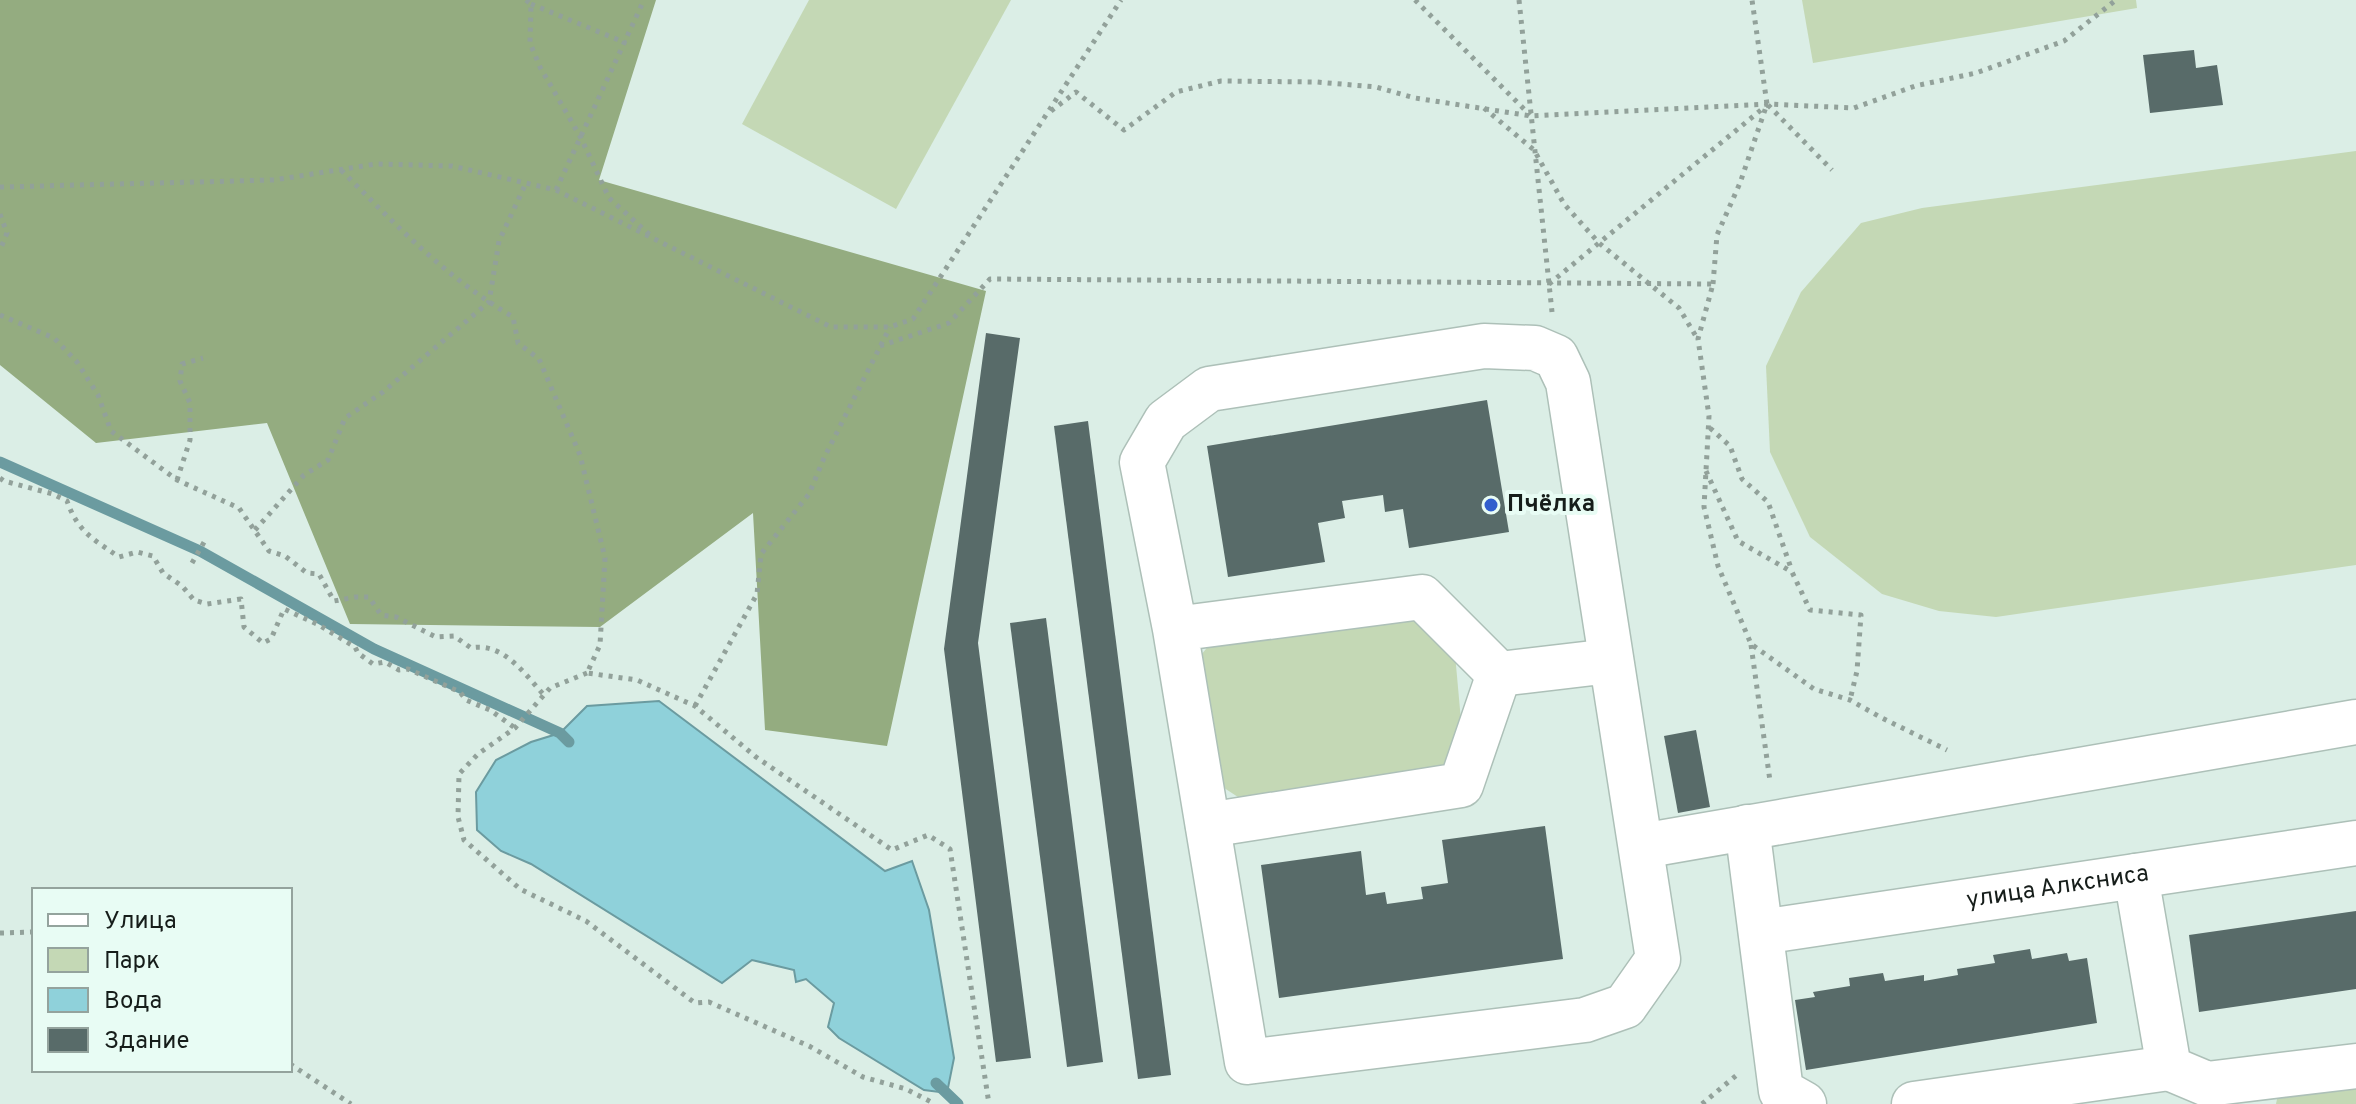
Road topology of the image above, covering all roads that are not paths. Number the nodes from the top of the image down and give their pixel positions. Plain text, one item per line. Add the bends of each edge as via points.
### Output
1 (1175, 629) junction
2 (1610, 661) junction
3 (1499, 674) junction
4 (2356, 722) edge
5 (1760, 810) junction
6 (1208, 825) junction
7 (2356, 843) edge
8 (1642, 846) junction
9 (2136, 876) junction
10 (1761, 932) junction
11 (2356, 1066) edge
12 (2169, 1068) junction
13 (1804, 1104) edge
14 (1914, 1104) edge

1 - 2 lane via 1142,462 1166,421 1209,389 1484,346 1535,348 1556,357 1568,382
1 - 3 lane via 1422,597
1 - 6 lane
2 - 3 lane
2 - 8 lane
3 - 6 lane via 1461,785
4 - 5 lane
5 - 8 lane
5 - 10 lane
6 - 8 lane via 1247,1062 1585,1020 1625,1006 1658,959
7 - 9 lane, улица Алксниса
9 - 10 lane, улица Алксниса
9 - 12 lane
10 - 13 lane via 1781,1091
11 - 12 lane via 2207,1084
12 - 14 lane

